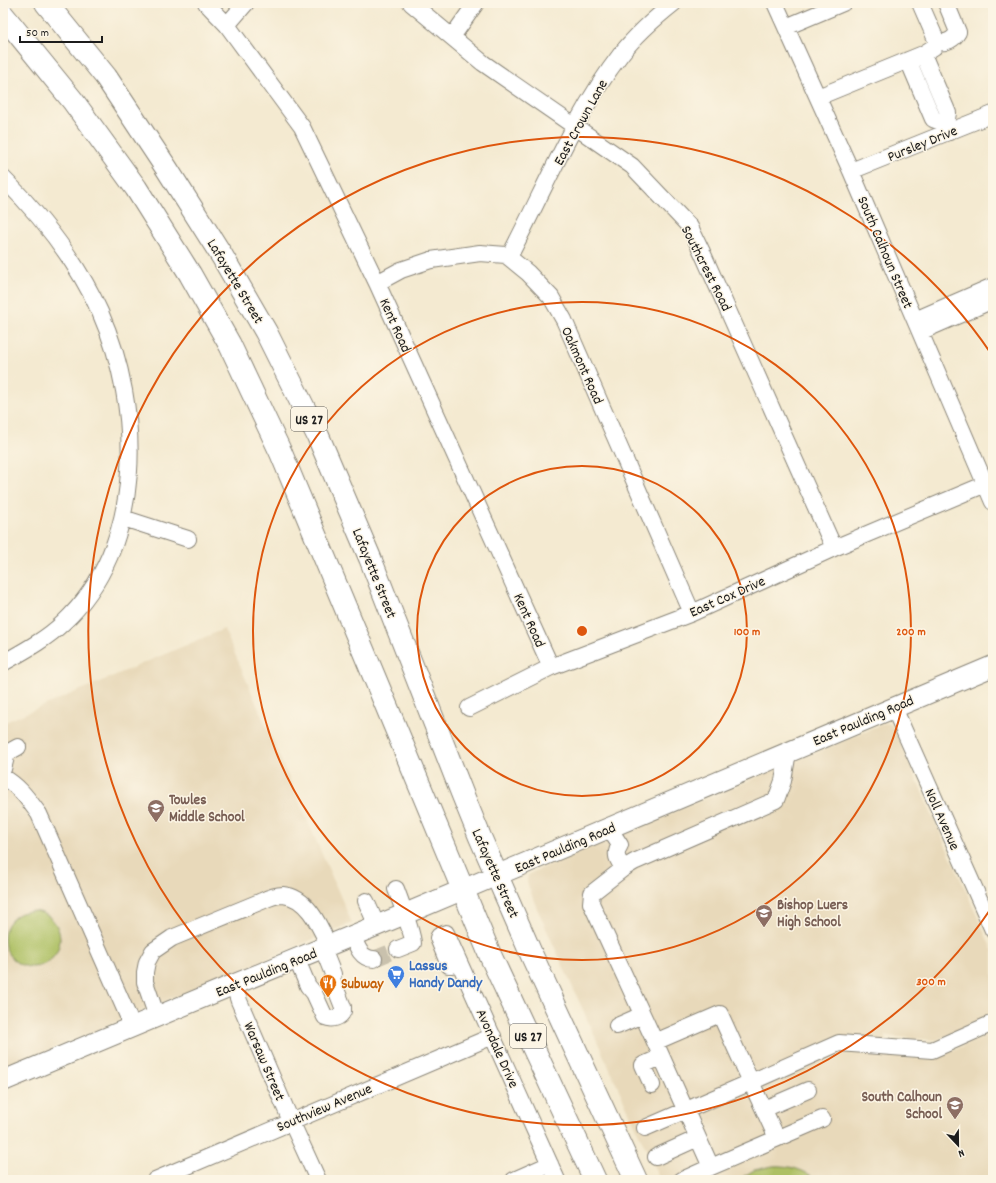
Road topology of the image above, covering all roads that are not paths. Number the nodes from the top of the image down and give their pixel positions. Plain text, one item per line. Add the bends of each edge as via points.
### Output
1 (46, 3) edge
2 (206, 3) edge
3 (246, 3) edge
4 (411, 3) edge
5 (476, 3) edge
6 (674, 3) edge
7 (775, 3) edge
8 (843, 3) edge
9 (920, 3) edge
10 (946, 3) edge
11 (3, 15) edge
12 (227, 25) junction
13 (786, 27) junction
14 (452, 37) junction
15 (937, 42) junction
16 (916, 57) junction
17 (818, 98) junction
18 (993, 114) edge
19 (575, 127) junction
20 (947, 128) junction
21 (851, 171) junction
22 (3, 178) edge
23 (509, 257) junction
24 (377, 282) junction
25 (993, 286) edge
26 (993, 300) edge
27 (918, 326) junction
28 (989, 483) edge
29 (993, 502) edge
30 (123, 518) junction
31 (188, 539) dead end
32 (834, 548) junction
33 (692, 613) junction
34 (3, 663) edge
35 (993, 666) edge
36 (551, 667) junction
37 (469, 708) dead end
38 (894, 708) junction
39 (18, 747) dead end
40 (788, 752) junction
41 (3, 769) edge
42 (3, 777) edge
43 (609, 828) junction
44 (629, 865) junction
45 (498, 875) junction
46 (396, 889) dead end
47 (463, 890) junction
48 (366, 901) dead end
49 (405, 914) junction
50 (377, 926) junction
51 (993, 930) edge
52 (446, 932) dead end
53 (353, 936) junction
54 (326, 948) junction
55 (398, 949) tunnel mouth
56 (374, 959) dead end
57 (297, 960) junction
58 (234, 985) junction
59 (642, 1015) junction
60 (157, 1017) junction
61 (993, 1023) edge
62 (617, 1026) dead end
63 (128, 1029) junction
64 (493, 1036) junction
65 (655, 1042) junction
66 (662, 1057) junction
67 (3, 1081) edge
68 (751, 1082) junction
69 (652, 1085) dead end
70 (808, 1090) dead end
71 (764, 1109) junction
72 (685, 1110) junction
73 (822, 1119) dead end
74 (291, 1121) junction
75 (645, 1128) dead end
76 (698, 1138) junction
77 (777, 1138) junction
78 (656, 1157) dead end
79 (550, 1164) junction
80 (711, 1167) junction
81 (155, 1180) edge
82 (318, 1180) edge
83 (514, 1180) edge
84 (557, 1180) edge
85 (595, 1180) edge
86 (636, 1180) edge
87 (682, 1180) edge

1 - 45 highway, Lafayette Street / US 27 via 106,77 167,168 266,332 324,451 370,558 462,793
2 - 12 street, Kent Road
3 - 12 street
4 - 14 street, Southcrest Road
5 - 14 street
6 - 19 street, East Crown Lane via 656,17 622,53 603,79
7 - 13 street, South Calhoun Street
8 - 13 street
9 - 15 street
10 - 15 street via 958,32 948,41
11 - 47 highway, US 27 via 73,101 136,188 190,274 230,345 284,460
12 - 24 street, Kent Road via 302,127
13 - 17 street, South Calhoun Street
14 - 19 street, Southcrest Road via 483,64
15 - 16 street via 934,48
16 - 17 street
16 - 20 street via 948,113
17 - 21 street, South Calhoun Street
18 - 20 street, Pursley Drive
19 - 23 street, East Crown Lane
19 - 32 street, Southcrest Road via 632,166 690,227
20 - 21 street, Pursley Drive
21 - 27 street, South Calhoun Street
22 - 30 street via 29,205 65,251 100,312 110,339 129,426 129,473
23 - 24 street via 480,253 431,260 401,270
23 - 33 street, Oakmont Road via 551,298 564,320
24 - 36 street, Kent Road
25 - 27 street
26 - 27 street
27 - 28 street, South Calhoun Street
28 - 29 street, South Calhoun Street
28 - 32 street, East Cox Drive
30 - 31 street
30 - 34 street via 106,565 78,606 51,634
32 - 33 street, East Cox Drive
33 - 36 street, East Cox Drive
35 - 38 main road, East Paulding Road
36 - 37 street, East Cox Drive
38 - 40 main road, East Paulding Road
38 - 51 street, Noll Avenue
39 - 41 street via 7,753
40 - 43 main road, East Paulding Road
40 - 44 street via 783,781 776,800
42 - 63 street via 24,793 38,814 128,1016
43 - 44 street via 620,845 616,850 616,856
43 - 45 main road, East Paulding Road
44 - 59 street via 592,893 591,903
45 - 47 main road, East Paulding Road
45 - 86 highway, Lafayette Street / US 27 via 536,965
46 - 49 street
47 - 49 main road, East Paulding Road
47 - 85 highway, US 27 via 491,957
48 - 50 street
49 - 50 main road, East Paulding Road
49 - 55 street via 414,940 413,943
50 - 53 main road, East Paulding Road
52 - 64 street, Avondale Drive
53 - 54 main road, East Paulding Road
53 - 56 street via 362,954 368,959
54 - 57 main road, East Paulding Road
54 - 57 street via 332,979 343,1008 340,1016 329,1019 325,1017
54 - 60 street via 322,931 299,909 291,897 272,897 172,938 153,951 147,962 150,970 145,982
57 - 58 main road, East Paulding Road
58 - 60 main road, East Paulding Road
58 - 74 street, Warsaw Street
59 - 62 street
59 - 65 street
60 - 63 main road, East Paulding Road
61 - 68 street via 932,1050 838,1043
63 - 67 main road, East Paulding Road
64 - 74 street, Southview Avenue
64 - 79 street, Avondale Drive
65 - 66 street
65 - 68 street via 720,1014
66 - 69 street via 643,1065
66 - 72 street
68 - 71 street
68 - 72 street
70 - 71 street
71 - 77 street
72 - 75 street
72 - 76 street
73 - 77 street
74 - 81 street, Southview Avenue
74 - 82 street, Warsaw Street
76 - 78 street
76 - 80 street
77 - 80 street
79 - 83 street
79 - 84 street, Avondale Drive
80 - 87 street

